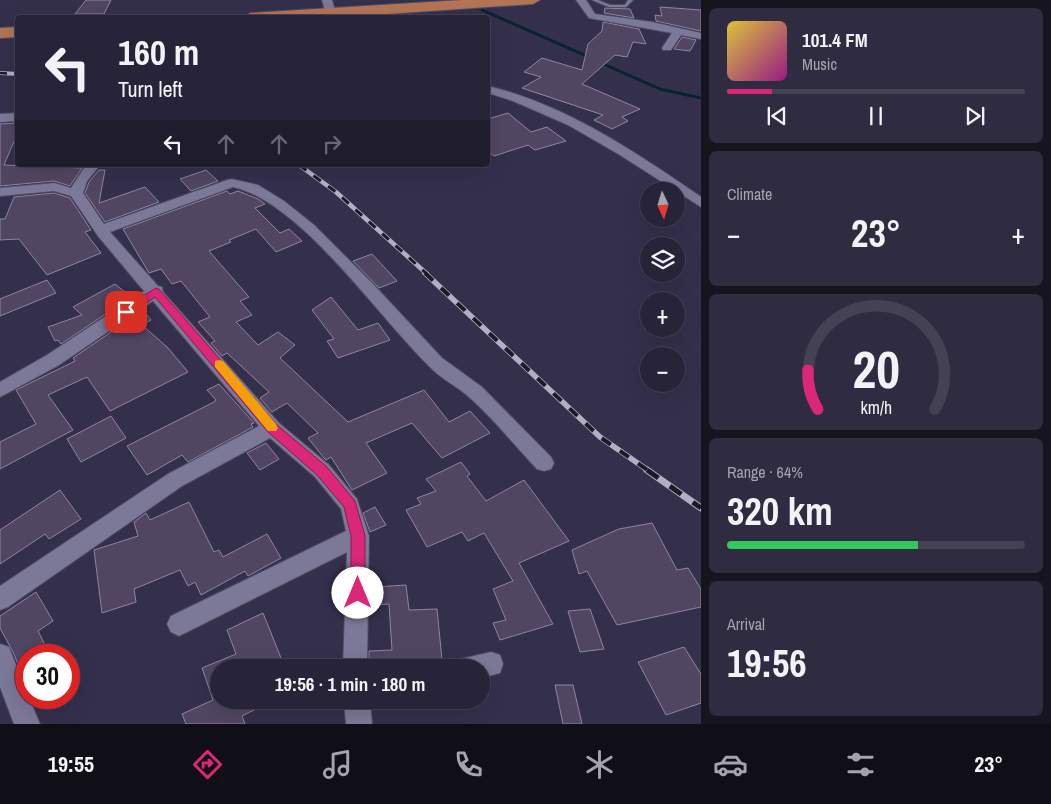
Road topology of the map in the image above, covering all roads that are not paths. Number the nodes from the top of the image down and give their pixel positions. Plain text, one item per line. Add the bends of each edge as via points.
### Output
1 (533, 0) edge
2 (581, 0) edge
3 (594, 0) edge
4 (631, 0) edge
5 (330, 10) edge
6 (280, 15) edge
7 (678, 31) junction
8 (15, 32) edge
9 (0, 33) edge
10 (701, 36) edge
11 (667, 48) dead end
12 (490, 90) edge
13 (15, 117) edge
14 (0, 118) edge
15 (91, 167) edge
16 (0, 192) edge
17 (76, 193) junction
18 (701, 203) edge
19 (101, 230) junction
20 (156, 291) junction
21 (0, 390) edge
22 (272, 428) junction
23 (544, 464) dead end
24 (358, 536) junction
25 (0, 599) edge
26 (179, 624) dead end
27 (0, 656) edge
28 (355, 659) edge
29 (358, 709) edge
30 (27, 724) edge
31 (359, 724) edge

1 - 5 highway
2 - 7 street via 592,16
3 - 4 lane via 609,6 626,6
5 - 6 highway
7 - 10 street
7 - 11 street
8 - 9 highway
12 - 18 street via 554,113 597,134
13 - 14 street
15 - 17 street
16 - 17 street via 54,188
17 - 19 street
19 - 20 street
19 - 23 street via 232,183 244,182 254,187 290,212 331,249 437,364 475,391
20 - 21 street via 54,360
20 - 22 street
22 - 24 street via 322,471 350,505
22 - 25 street via 175,480
24 - 26 street
24 - 28 street
27 - 30 street
29 - 31 street

